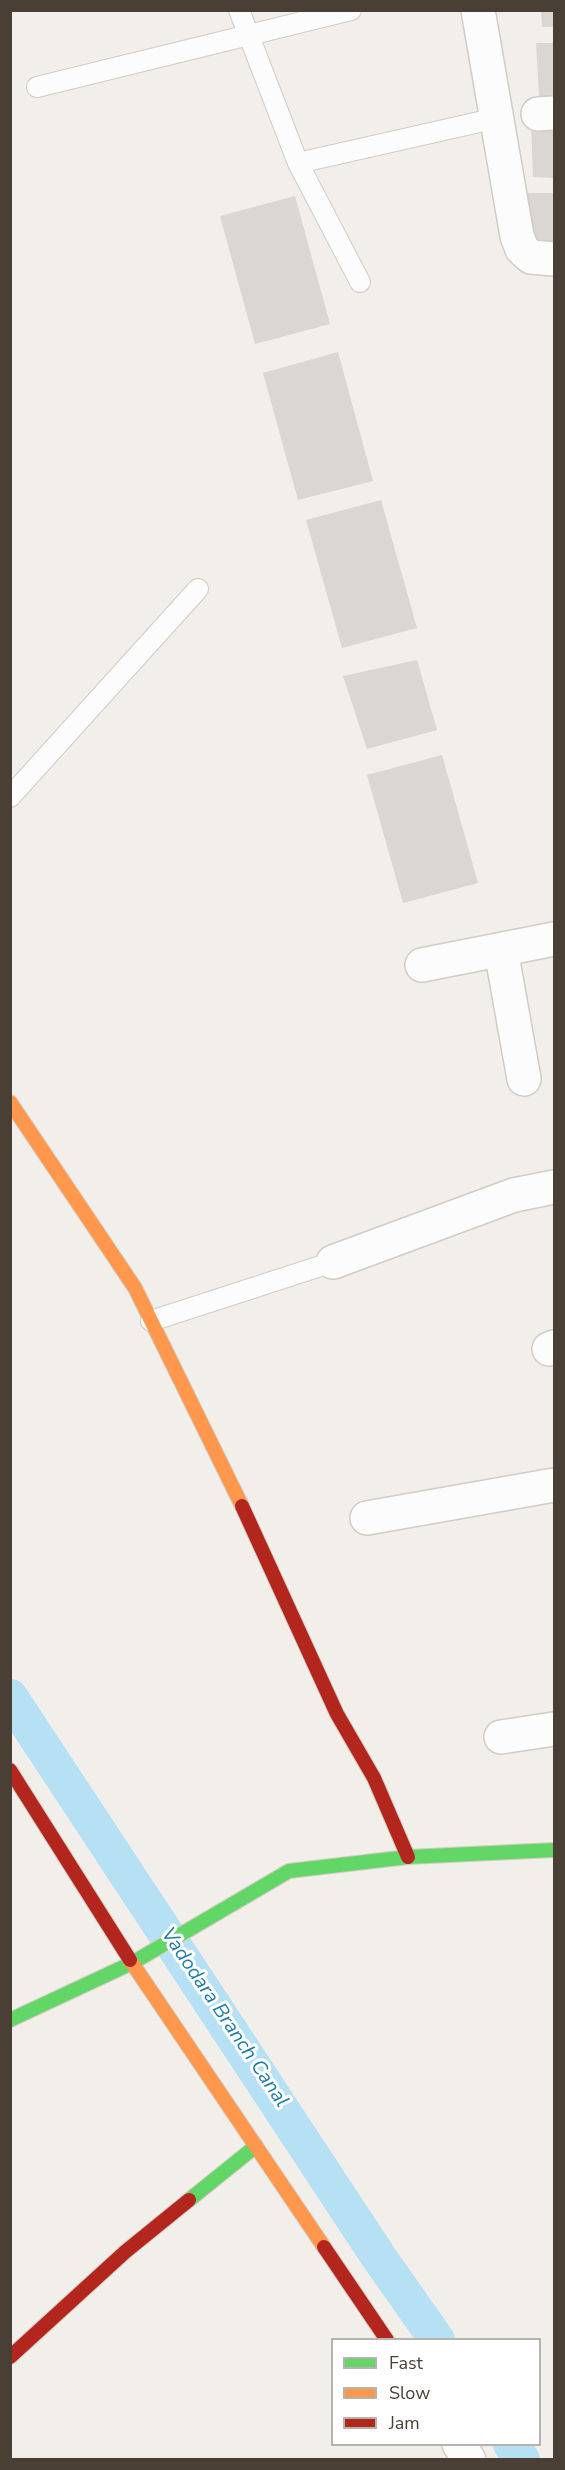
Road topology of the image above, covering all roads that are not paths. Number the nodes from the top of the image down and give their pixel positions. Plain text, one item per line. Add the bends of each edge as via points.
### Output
1 (239, 10) edge
2 (351, 10) edge
3 (478, 10) edge
4 (247, 34) junction
5 (37, 87) dead end
6 (497, 118) junction
7 (298, 164) junction
8 (555, 260) edge
9 (360, 282) dead end
10 (198, 588) dead end
11 (10, 797) edge
12 (555, 939) edge
13 (501, 950) junction
14 (422, 965) dead end
15 (524, 1079) dead end
16 (10, 1102) edge
17 (555, 1187) edge
18 (333, 1262) joint
19 (151, 1321) junction
20 (555, 1485) edge
21 (367, 1518) dead end
22 (555, 1729) edge
23 (501, 1737) dead end
24 (10, 1770) edge
25 (555, 1850) edge
26 (408, 1857) junction
27 (132, 1964) junction
28 (10, 2020) edge
29 (256, 2146) junction
30 (386, 2338) edge
31 (10, 2357) edge
32 (460, 2446) edge
33 (469, 2460) edge

1 - 4 lane
2 - 4 lane
3 - 6 street
4 - 5 lane
4 - 7 lane
6 - 7 lane
6 - 8 street via 522,249 531,257
7 - 9 lane
10 - 11 lane
12 - 13 street
13 - 14 street
13 - 15 street
16 - 19 street via 135,1288
17 - 18 street via 514,1195
18 - 19 lane
19 - 26 street via 271,1565 337,1714 374,1778
20 - 21 street
22 - 23 street
24 - 27 street
25 - 26 street
26 - 27 street via 289,1871
27 - 28 street
27 - 29 street
29 - 30 street
29 - 31 street via 125,2252
32 - 33 street

